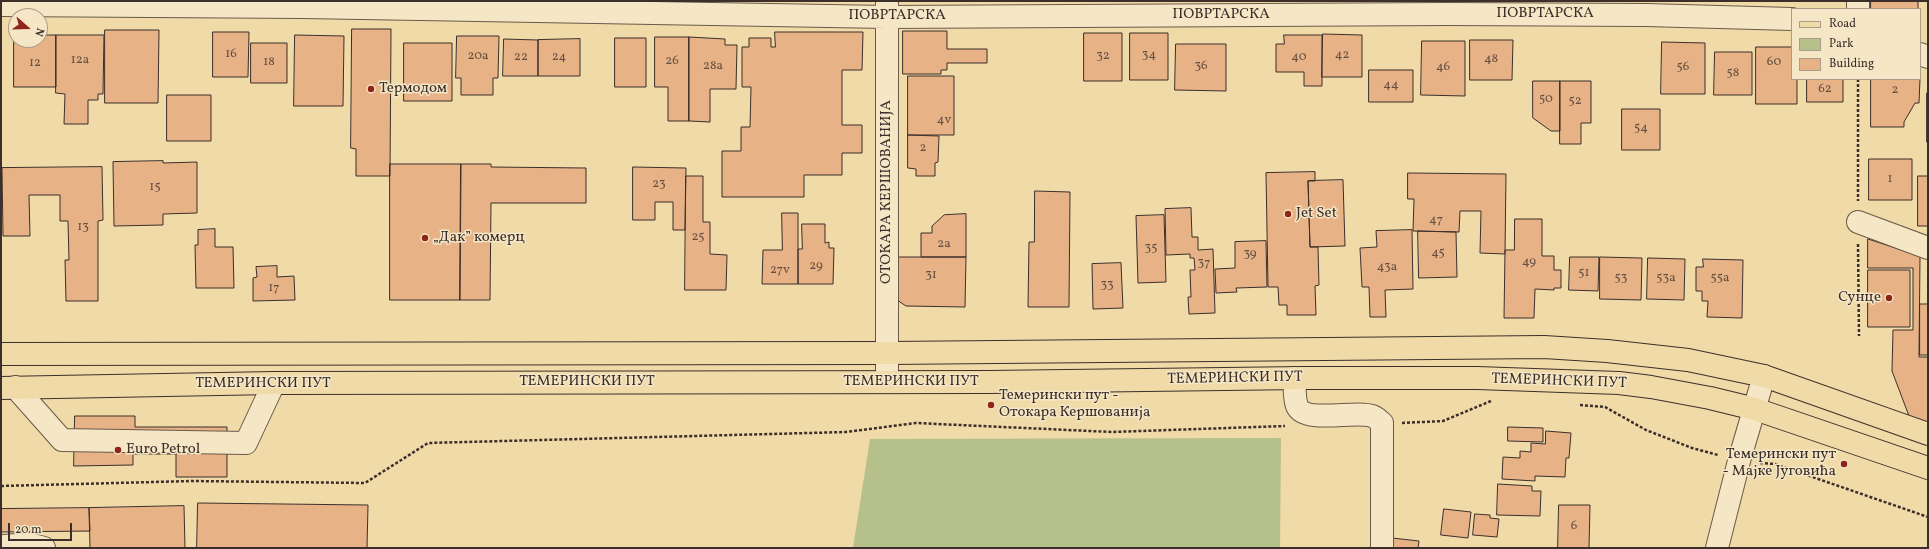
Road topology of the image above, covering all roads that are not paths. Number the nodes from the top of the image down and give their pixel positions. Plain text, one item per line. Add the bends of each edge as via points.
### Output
1 (303, 4) edge
2 (1, 5) edge
3 (1446, 7) edge
4 (1646, 8) edge
5 (887, 9) edge
6 (1791, 19) edge
7 (1858, 222) dead end
8 (1928, 248) edge
9 (888, 353) junction
10 (1, 354) edge
11 (1764, 376) junction
12 (1294, 378) junction
13 (887, 382) junction
14 (274, 383) junction
15 (8, 388) edge
16 (1755, 409) junction
17 (1928, 434) edge
18 (1928, 468) edge
19 (1, 548) edge
20 (44, 548) edge
21 (1382, 548) edge
22 (1717, 548) edge

1 - 2 street, ПОВРТАРСКА
1 - 5 street, ПОВРТАРСКА
3 - 4 street, ПОВРТАРСКА
3 - 5 street, ПОВРТАРСКА
4 - 6 street, ПОВРТАРСКА
5 - 9 street, ОТОКАРА КЕРШОВАНИЈА
7 - 8 street
9 - 10 main road, ТЕМЕРИНСКИ ПУТ
9 - 11 main road, ТЕМЕРИНСКИ ПУТ via 1544,347 1688,360
9 - 13 street, ОТОКАРА КЕРШОВАНИЈА
11 - 16 street
11 - 17 main road, ТЕМЕРИНСКИ ПУТ
12 - 13 main road, ТЕМЕРИНСКИ ПУТ
12 - 16 main road, ТЕМЕРИНСКИ ПУТ via 1477,378 1619,383 1688,393
12 - 21 street via 1297,406 1304,413 1365,414 1374,416 1382,423
13 - 14 main road, ТЕМЕРИНСКИ ПУТ
14 - 15 main road, ТЕМЕРИНСКИ ПУТ
14 - 15 street via 246,443 62,440
16 - 18 main road, ТЕМЕРИНСКИ ПУТ
16 - 22 street
19 - 20 street via 29,544

